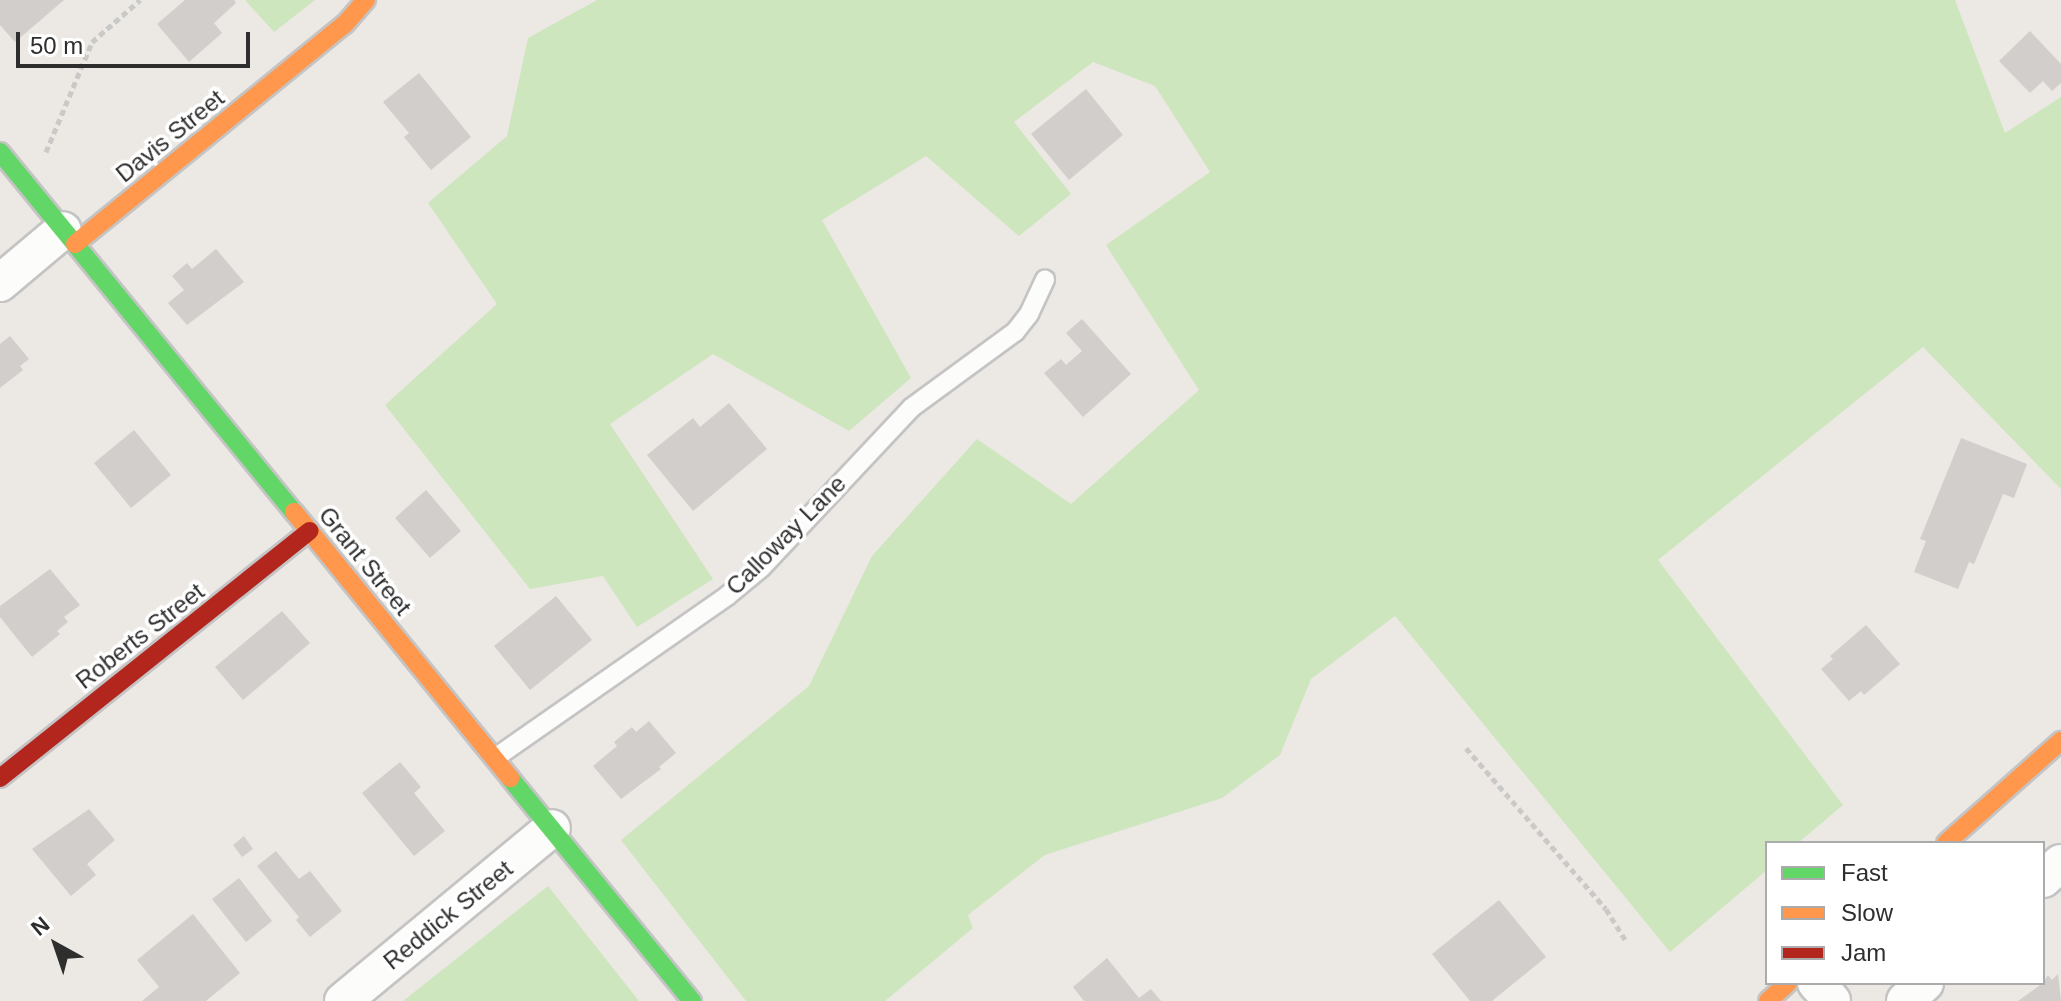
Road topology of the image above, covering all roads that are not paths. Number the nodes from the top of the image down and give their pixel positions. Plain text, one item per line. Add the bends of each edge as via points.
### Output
1 (366, 0) edge
2 (0, 152) edge
3 (69, 237) junction
4 (1045, 280) dead end
5 (0, 283) edge
6 (309, 531) junction
7 (2061, 741) edge
8 (495, 758) junction
9 (0, 778) edge
10 (552, 828) junction
11 (1948, 841) edge
12 (2061, 863) edge
13 (2045, 877) edge
14 (1786, 985) edge
15 (1818, 985) edge
16 (1923, 985) edge
17 (343, 1001) edge
18 (692, 1001) edge
19 (1768, 1001) edge
20 (1832, 1001) edge
21 (1905, 1001) edge

1 - 3 street, Davis Street via 345,24
2 - 3 street, Grant Street
3 - 5 street
3 - 6 street, Grant Street
4 - 8 lane, Calloway Lane via 1015,332 911,408 761,568
6 - 8 street, Grant Street
6 - 9 street, Roberts Street
7 - 11 street
8 - 10 street, Grant Street
10 - 17 street, Reddick Street
10 - 18 street, Grant Street
12 - 13 street
14 - 19 street
15 - 20 street
16 - 21 street

